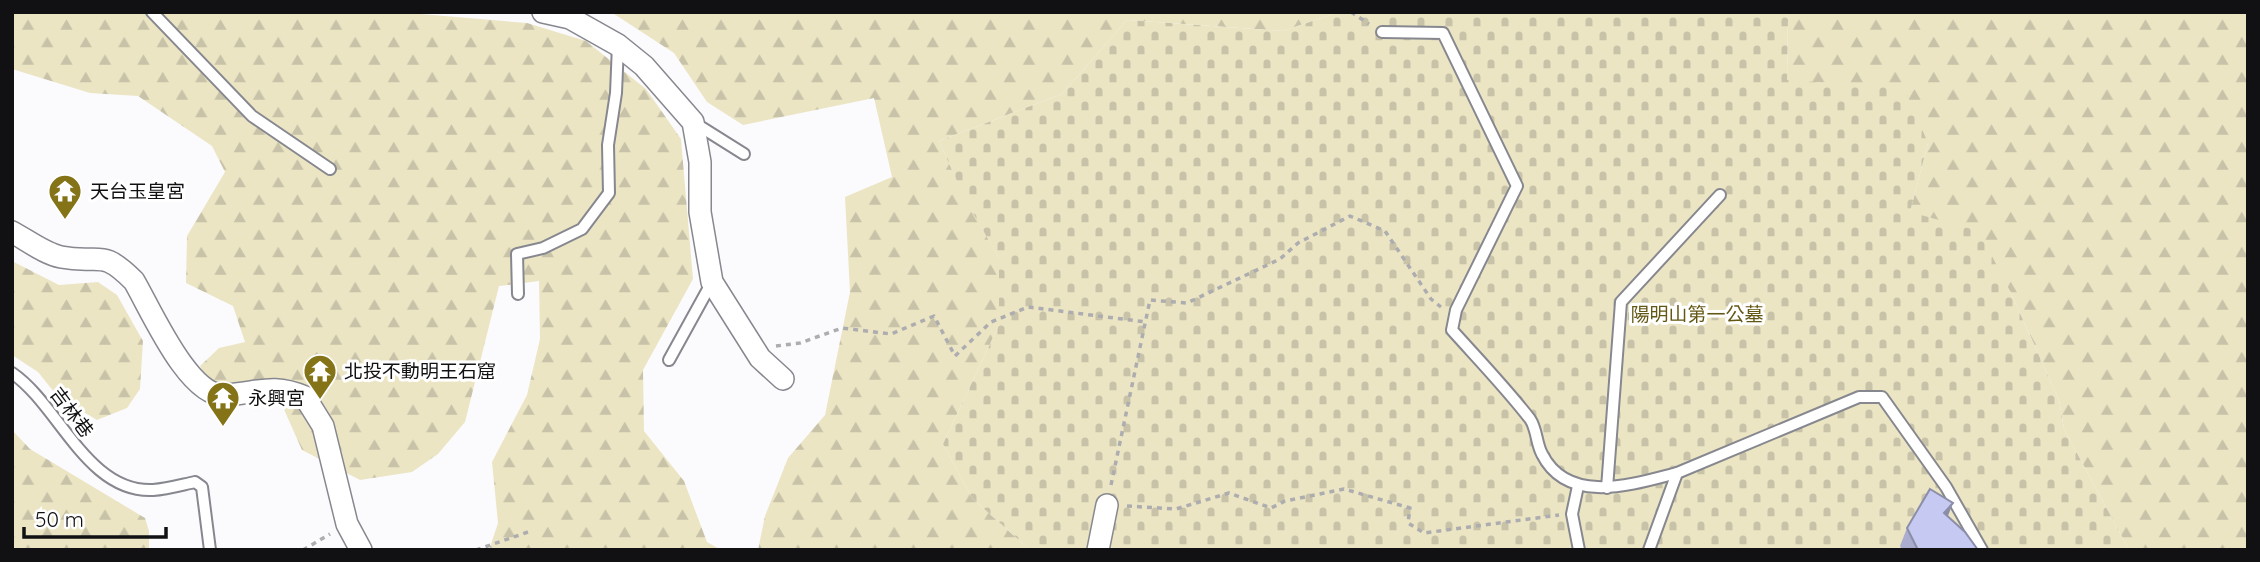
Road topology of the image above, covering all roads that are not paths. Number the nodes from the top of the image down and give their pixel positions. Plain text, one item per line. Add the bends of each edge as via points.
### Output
1 (152, 12) edge
2 (543, 12) edge
3 (1382, 32) road end
4 (618, 45) junction
5 (693, 122) junction
6 (744, 154) dead end
7 (330, 169) dead end
8 (1720, 195) dead end
9 (12, 232) edge
10 (712, 282) junction
11 (518, 294) dead end
12 (669, 360) dead end
13 (12, 373) edge
14 (783, 379) dead end
15 (1677, 473) junction
16 (1578, 486) junction
17 (1607, 488) junction
18 (1107, 505) road end
19 (211, 550) edge
20 (361, 550) edge
21 (1098, 550) edge
22 (1579, 550) edge
23 (1649, 550) edge
24 (1982, 550) edge

1 - 7 lane via 252,116
2 - 4 street via 570,18
3 - 16 lane via 1443,33 1517,186 1452,330 1532,422 1542,454
4 - 5 street via 659,81
4 - 11 lane via 608,145 609,193 582,229 543,248 517,254
5 - 6 lane
5 - 10 street via 700,162 700,212
8 - 17 lane via 1621,302
9 - 20 street via 58,257 104,257 121,267 198,387 222,396 271,387 305,397 323,426 347,524
10 - 12 lane
10 - 14 street via 754,349
13 - 19 lane, 吉林巷 via 29,385 77,450 116,482 150,490 195,482 202,487
15 - 17 lane
15 - 23 lane
15 - 24 lane via 1859,397 1882,397 1946,487
16 - 17 lane
16 - 22 lane via 1572,514
18 - 21 street

